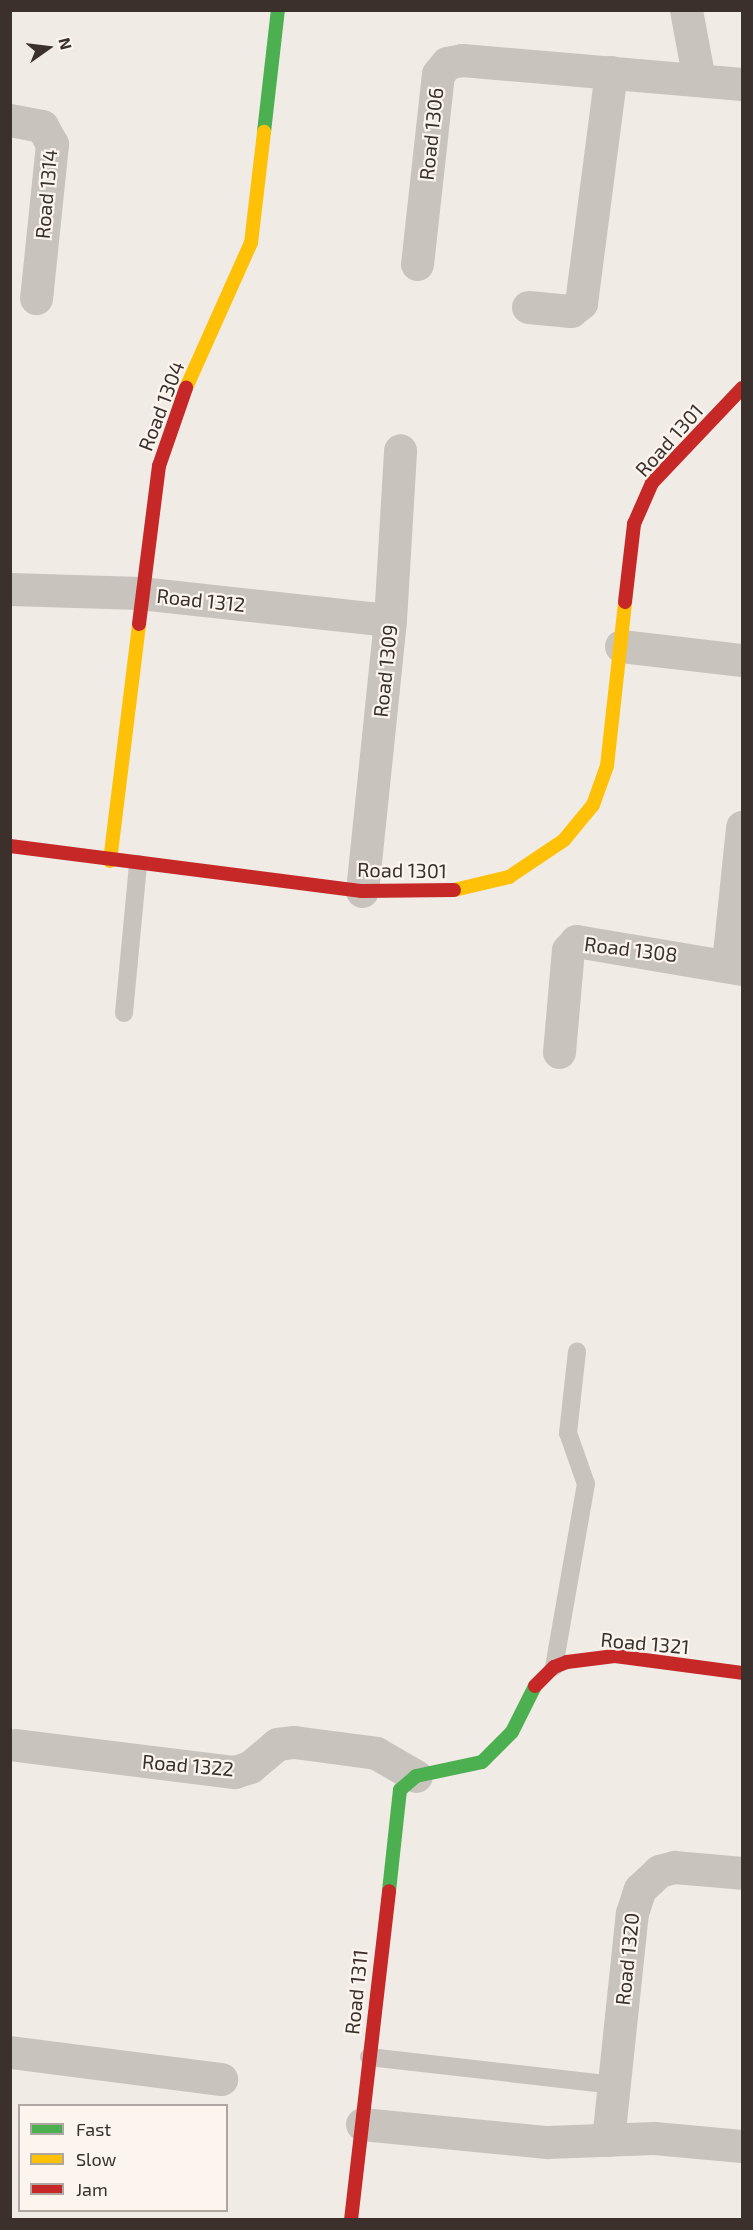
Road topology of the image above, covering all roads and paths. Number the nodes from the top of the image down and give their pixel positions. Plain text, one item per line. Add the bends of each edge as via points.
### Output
1 (278, 10) edge
2 (686, 10) edge
3 (611, 72) junction
4 (699, 80) junction
5 (742, 84) edge
6 (10, 120) edge
7 (417, 264) dead end
8 (36, 298) dead end
9 (528, 307) dead end
10 (742, 388) edge
11 (400, 450) dead end
12 (10, 589) edge
13 (140, 593) junction
14 (390, 620) junction
15 (621, 646) junction
16 (742, 660) edge
17 (742, 827) edge
18 (10, 846) edge
19 (110, 861) junction
20 (138, 864) junction
21 (362, 891) junction
22 (735, 966) edge
23 (124, 1013) dead end
24 (559, 1052) dead end
25 (577, 1351) dead end
26 (554, 1667) junction
27 (742, 1673) edge
28 (16, 1745) dead end
29 (416, 1776) junction
30 (742, 1873) edge
31 (10, 2052) edge
32 (369, 2057) junction
33 (221, 2079) dead end
34 (614, 2085) junction
35 (362, 2124) junction
36 (608, 2140) junction
37 (742, 2146) edge
38 (351, 2220) edge

1 - 13 street, Road 1304 via 251,243 167,436
2 - 4 street
3 - 4 street, Road 1306
3 - 7 street, Road 1306 via 462,60 442,68
3 - 9 street via 581,303 571,311
4 - 5 street, Road 1306
6 - 8 street, Road 1314 via 42,126 52,144
10 - 15 street, Road 1301 via 652,483 643,501 634,524
11 - 14 street, Road 1309
12 - 13 street, Road 1312
13 - 14 street, Road 1312
13 - 19 street, Road 1304
14 - 21 street, Road 1309
15 - 16 street
15 - 21 street, Road 1301 via 607,766 593,805 564,840 509,877 443,893
17 - 22 street, Road 1308
18 - 19 street, Road 1301
19 - 20 street, Road 1301
20 - 21 street, Road 1301
20 - 23 lane
22 - 24 street, Road 1308 via 576,942 568,950
25 - 26 lane via 568,1433 586,1484
26 - 27 street, Road 1321 via 615,1656
26 - 29 street via 536,1684 500,1748 482,1761
28 - 29 street, Road 1322 via 234,1772 250,1767 277,1744 294,1742 376,1753
29 - 32 street, Road 1311 via 407,1781 396,1801
30 - 34 street, Road 1320 via 674,1867 659,1871 640,1889 632,1913
31 - 33 street
32 - 34 lane
32 - 35 street, Road 1311
34 - 36 street, Road 1320
35 - 36 street via 547,2142
35 - 38 street, Road 1311
36 - 37 street via 654,2138

